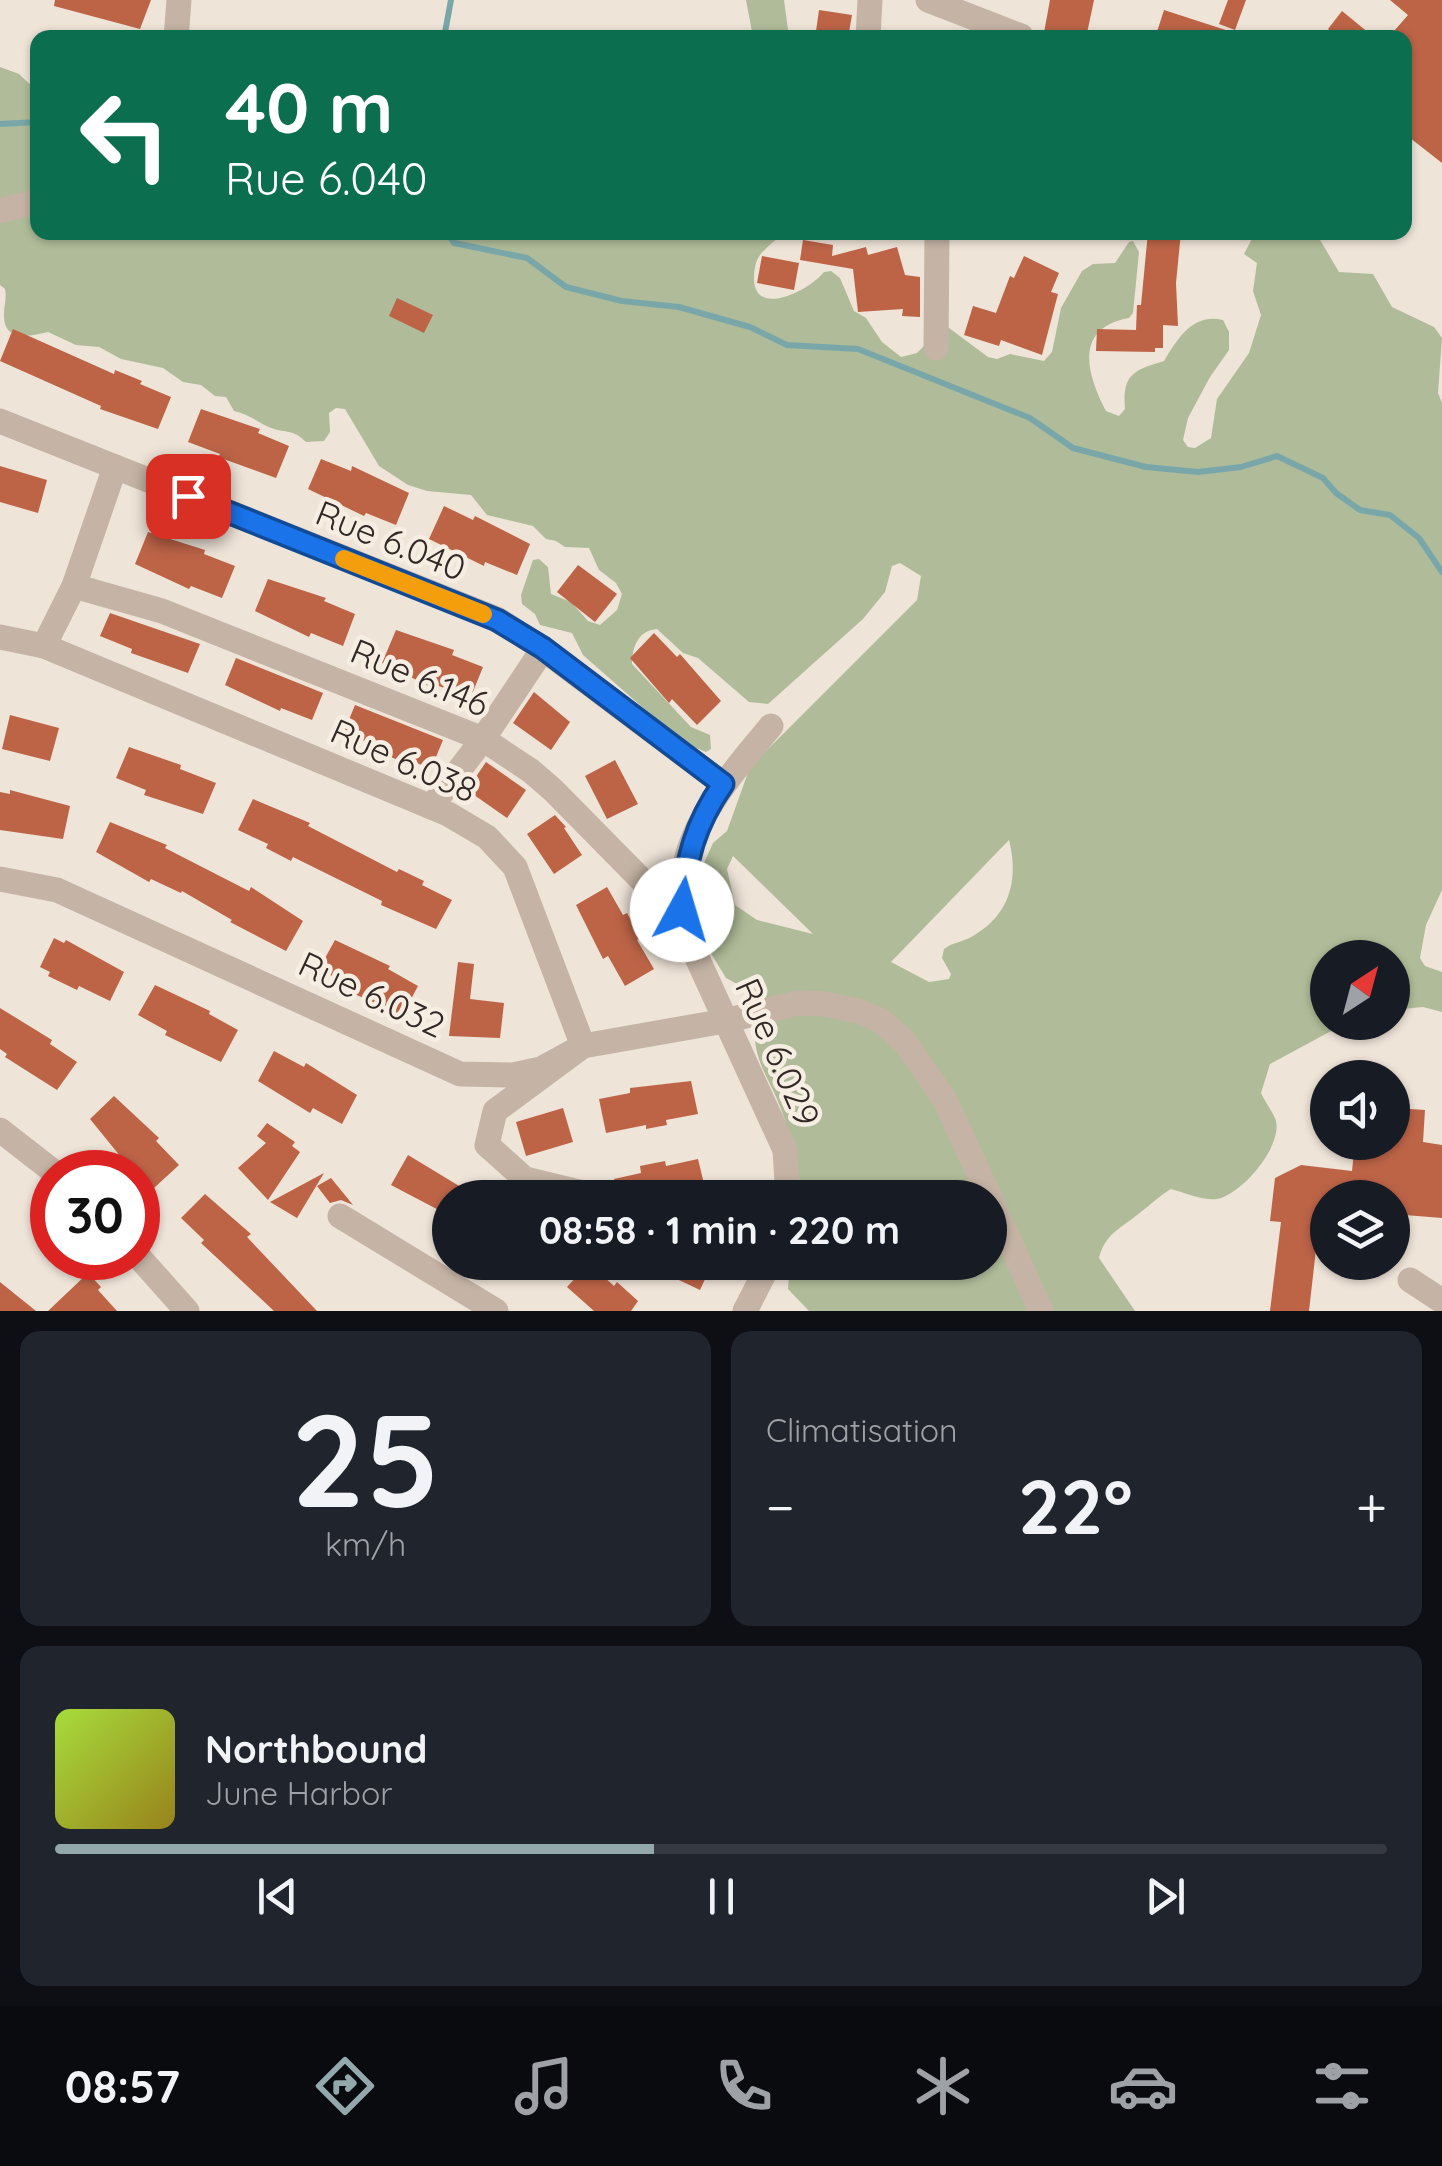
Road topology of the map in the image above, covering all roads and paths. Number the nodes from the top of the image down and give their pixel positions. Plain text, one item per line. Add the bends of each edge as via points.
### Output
1 (180, 0) edge
2 (870, 0) edge
3 (928, 0) edge
4 (177, 30) edge
5 (868, 30) edge
6 (1005, 30) edge
7 (30, 203) edge
8 (0, 210) edge
9 (938, 240) edge
10 (936, 348) dead end
11 (0, 421) edge
12 (115, 467) junction
13 (74, 586) junction
14 (0, 637) edge
15 (44, 646) junction
16 (543, 648) junction
17 (771, 726) dead end
18 (482, 739) junction
19 (723, 784) junction
20 (431, 807) junction
21 (0, 879) edge
22 (684, 923) junction
23 (725, 1021) junction
24 (584, 1046) junction
25 (0, 1130) edge
26 (30, 1151) edge
27 (528, 1180) edge
28 (787, 1180) edge
29 (982, 1180) edge
30 (340, 1216) dead end
31 (1007, 1236) edge
32 (159, 1280) edge
33 (761, 1280) edge
34 (1410, 1280) dead end
35 (1442, 1301) edge
36 (187, 1311) edge
37 (496, 1311) edge
38 (745, 1311) edge
39 (1041, 1311) edge

1 - 4 street
2 - 5 street
3 - 6 street
7 - 8 street
9 - 10 street
11 - 12 street, Rue 6.040
12 - 13 street
12 - 16 street, Rue 6.040 via 497,620
13 - 15 street
13 - 18 street, Rue 6.146 via 162,611
14 - 15 street, Rue 6.038
15 - 20 street, Rue 6.038
16 - 18 street
16 - 19 street, Rue 6.040
17 - 19 street, Rue 6.029
18 - 20 street
18 - 22 street, Rue 6.146 via 553,790
19 - 22 street, Rue 6.029 via 693,836
20 - 24 street, Rue 6.038 via 487,837 515,867
21 - 24 street, Rue 6.032 via 57,890 460,1074 540,1069
22 - 23 street, Rue 6.029
23 - 24 street, Rue 6.032
23 - 28 street, Rue 6.029 via 785,1150
23 - 29 street, Rue 6.032 via 798,1003 880,1020 905,1042 946,1100
24 - 27 street via 495,1111 487,1145
25 - 26 street
30 - 37 street
31 - 39 street, Rue 6.032
32 - 36 street
33 - 38 street
34 - 35 street

